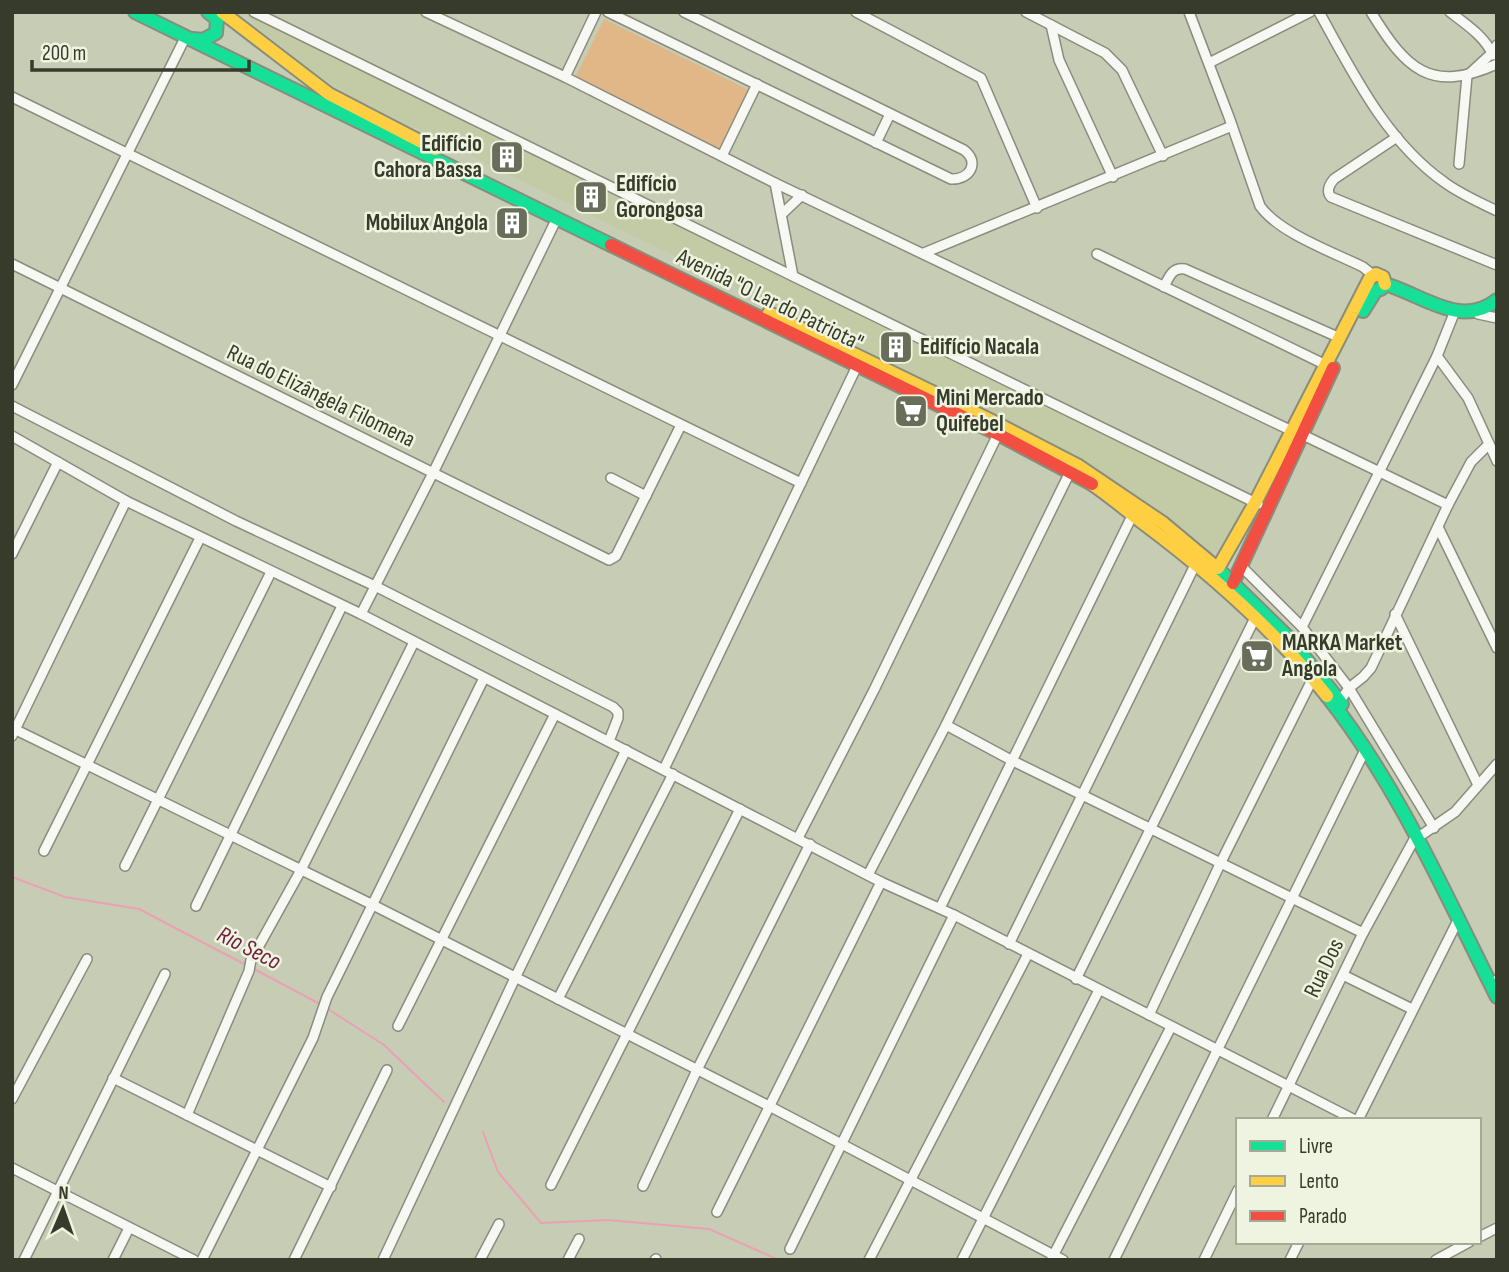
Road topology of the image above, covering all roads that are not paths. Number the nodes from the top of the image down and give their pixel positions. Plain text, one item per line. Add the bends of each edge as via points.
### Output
1 (135, 12) edge
2 (208, 12) edge
3 (222, 12) edge
4 (254, 12) edge
5 (426, 12) edge
6 (596, 12) edge
7 (608, 12) edge
8 (684, 12) edge
9 (856, 12) edge
10 (1026, 12) edge
11 (1310, 12) edge
12 (1320, 12) edge
13 (1371, 12) edge
14 (1450, 12) edge
15 (1191, 13) edge
16 (1051, 25) junction
17 (1474, 30) junction
18 (185, 38) junction
19 (1497, 40) edge
20 (1496, 56) edge
21 (1209, 63) junction
22 (1466, 76) junction
23 (565, 77) junction
24 (757, 84) junction
25 (12, 97) edge
26 (890, 114) junction
27 (1233, 126) junction
28 (1397, 137) junction
29 (876, 142) junction
30 (127, 154) junction
31 (722, 156) junction
32 (1163, 156) junction
33 (1459, 164) dead end
34 (1113, 177) junction
35 (775, 183) junction
36 (802, 195) junction
37 (1037, 208) junction
38 (1497, 211) edge
39 (782, 214) junction
40 (557, 218) junction
41 (924, 253) junction
42 (1097, 254) dead end
43 (12, 264) edge
44 (1497, 265) edge
45 (793, 276) junction
46 (1376, 283) junction
47 (1164, 287) junction
48 (61, 288) junction
49 (1497, 300) edge
50 (1455, 311) junction
51 (1478, 314) junction
52 (1497, 318) edge
53 (499, 335) junction
54 (1340, 338) junction
55 (1437, 356) junction
56 (1326, 365) junction
57 (857, 366) junction
58 (12, 385) edge
59 (12, 406) edge
60 (681, 425) junction
61 (1297, 433) junction
62 (998, 434) junction
63 (12, 436) edge
64 (1489, 444) junction
65 (1497, 461) edge
66 (58, 462) junction
67 (1379, 470) junction
68 (433, 472) junction
69 (1070, 472) junction
70 (611, 478) dead end
71 (801, 483) junction
72 (646, 496) junction
73 (126, 501) junction
74 (1255, 503) junction
75 (1448, 505) junction
76 (1269, 509) junction
77 (1133, 514) junction
78 (1438, 527) junction
79 (201, 538) junction
80 (12, 554) edge
81 (1196, 563) junction
82 (1241, 566) junction
83 (1218, 568) junction
84 (271, 572) junction
85 (1233, 583) junction
86 (375, 586) junction
87 (342, 606) junction
88 (361, 614) junction
89 (1395, 614) junction
90 (1255, 618) junction
91 (1302, 627) junction
92 (414, 642) junction
93 (1497, 648) edge
94 (484, 677) junction
95 (1312, 680) junction
96 (1349, 688) junction
97 (1340, 701) junction
98 (555, 715) junction
99 (946, 724) junction
100 (13, 732) edge
101 (609, 741) junction
102 (1366, 748) junction
103 (626, 750) junction
104 (1012, 760) junction
105 (87, 764) junction
106 (1497, 764) edge
107 (664, 769) junction
108 (673, 774) junction
109 (1478, 785) junction
110 (1082, 795) junction
111 (159, 799) junction
112 (740, 809) junction
113 (1152, 828) junction
114 (1424, 833) junction
115 (230, 836) junction
116 (798, 838) junction
117 (810, 844) junction
118 (44, 851) dead end
119 (1221, 862) junction
120 (125, 866) dead end
121 (301, 870) junction
122 (868, 875) junction
123 (881, 882) junction
124 (1292, 897) junction
125 (373, 905) junction
126 (196, 906) dead end
127 (940, 908) junction
128 (954, 915) junction
129 (1458, 920) junction
130 (1363, 933) junction
131 (441, 940) junction
132 (1009, 944) junction
133 (1028, 954) junction
134 (87, 959) dead end
135 (164, 974) dead end
136 (1343, 975) junction
137 (515, 978) junction
138 (1076, 979) junction
139 (1497, 981) edge
140 (1099, 990) junction
141 (1497, 997) edge
142 (558, 999) junction
143 (1412, 1009) junction
144 (1149, 1015) junction
145 (398, 1026) dead end
146 (1171, 1027) junction
147 (627, 1035) junction
148 (1217, 1051) junction
149 (387, 1070) dead end
150 (697, 1070) junction
151 (114, 1078) junction
152 (1289, 1084) junction
153 (12, 1099) edge
154 (771, 1107) junction
155 (187, 1115) junction
156 (1273, 1118) edge
157 (1352, 1118) edge
158 (1357, 1118) edge
159 (841, 1145) junction
160 (258, 1151) junction
161 (12, 1168) edge
162 (910, 1181) junction
163 (551, 1185) dead end
164 (643, 1186) dead end
165 (331, 1187) junction
166 (57, 1192) junction
167 (1236, 1194) edge
168 (717, 1212) dead end
169 (983, 1220) junction
170 (499, 1224) dead end
171 (129, 1228) junction
172 (1497, 1228) edge
173 (1481, 1236) edge
174 (579, 1238) dead end
175 (1298, 1244) edge
176 (1465, 1244) edge
177 (790, 1249) dead end
178 (1056, 1258) edge
179 (24, 1260) edge
180 (113, 1260) edge
181 (194, 1260) edge
182 (202, 1260) edge
183 (294, 1260) edge
184 (383, 1260) edge
185 (480, 1260) edge
186 (568, 1260) edge
187 (869, 1260) edge
188 (962, 1260) edge
189 (1114, 1260) edge
190 (1204, 1260) edge
191 (1290, 1260) edge
192 (1436, 1260) edge

1 - 18 main road, Avenida "O Lar do Patriota"
2 - 18 main road via 217,19 216,33 203,40
3 - 83 main road, Avenida "O Lar do Patriota" via 301,74 374,120 1047,449 1123,495
4 - 45 street
5 - 23 street
6 - 23 street
7 - 24 street
8 - 26 street
9 - 37 street via 981,78
10 - 16 street
11 - 21 street
12 - 28 street via 1353,73
13 - 22 street via 1411,65 1437,76
14 - 17 street
15 - 21 street
16 - 32 street via 1114,61
16 - 34 street via 1059,60
17 - 19 street
17 - 20 street
18 - 30 street
18 - 40 main road, Avenida "O Lar do Patriota"
20 - 22 street
21 - 27 street
22 - 33 street
23 - 31 street
24 - 29 street
24 - 31 street
25 - 30 street
26 - 29 street
26 - 29 street via 968,153 970,172 951,179
27 - 32 street
27 - 46 street via 1266,215 1363,267
28 - 38 street via 1444,182
28 - 44 street via 1334,179 1328,188 1331,197
30 - 48 street
30 - 53 street
31 - 35 street
32 - 34 street
34 - 37 street
35 - 36 street
35 - 39 street
36 - 39 street
36 - 41 street
37 - 41 street
39 - 45 street
40 - 53 street
40 - 57 main road, Avenida "O Lar do Patriota"
41 - 61 street
42 - 47 street
43 - 48 street, Rua do Elizângela Filomena
45 - 74 street
46 - 50 main road via 1400,287
46 - 54 main road
46 - 61 main road
47 - 54 street via 1171,272 1185,269
47 - 56 street
48 - 58 street
48 - 68 street, Rua do Elizângela Filomena
49 - 51 main road
50 - 51 main road
50 - 55 street
51 - 52 street
53 - 60 street
53 - 68 street
54 - 56 main road
55 - 64 street via 1468,398
55 - 67 street
56 - 61 main road
57 - 62 main road, Avenida "O Lar do Patriota"
57 - 71 street
59 - 86 street via 236,521
60 - 71 street
60 - 72 street
61 - 67 street
61 - 74 main road
61 - 76 main road
62 - 69 main road, Avenida "O Lar do Patriota"
62 - 116 street
63 - 66 street
64 - 65 street
64 - 75 street via 1471,463
66 - 73 street
66 - 80 street
67 - 75 street
67 - 91 street
68 - 72 street, Rua do Elizângela Filomena via 609,560
68 - 86 street
69 - 77 main road, Avenida "O Lar do Patriota"
69 - 99 street
70 - 72 street
71 - 107 street
73 - 79 street
73 - 100 street
74 - 76 street
74 - 83 main road
75 - 78 street
76 - 82 main road
77 - 81 main road, Avenida "O Lar do Patriota"
77 - 104 street
78 - 89 street
78 - 93 street
79 - 84 street
79 - 105 street
81 - 90 main road, Avenida "O Lar do Patriota"
81 - 110 street
82 - 85 main road
82 - 91 street
83 - 85 main road, Avenida "O Lar do Patriota"
84 - 87 street
84 - 111 street
85 - 97 main road, Avenida "O Lar do Patriota"
86 - 88 street
86 - 101 street via 613,707 618,718
87 - 88 street
87 - 115 street
88 - 92 street
89 - 96 street via 1367,673
89 - 109 street
90 - 95 main road, Avenida "O Lar do Patriota"
90 - 113 street
91 - 96 street
92 - 94 street
92 - 121 street
94 - 98 street
94 - 125 street
95 - 102 main road, Avenida "O Lar do Patriota"
95 - 119 street
96 - 97 street
96 - 114 street
97 - 114 main road, Avenida "O Lar do Patriota"
98 - 101 street
98 - 131 street
99 - 104 street
99 - 122 street
100 - 105 street
101 - 103 street
102 - 114 main road, Avenida "O Lar do Patriota"
102 - 124 street
103 - 107 street
103 - 137 street
104 - 110 street
104 - 127 street
105 - 111 street
105 - 118 street
106 - 109 street
107 - 108 street
108 - 112 street
108 - 142 street
109 - 114 street via 1455,812
110 - 113 street
110 - 132 street
111 - 115 street
111 - 120 street
112 - 116 street
112 - 147 street
113 - 119 street
113 - 138 street
114 - 129 main road, Avenida "O Lar do Patriota"
114 - 130 street, Rua Dos
114 - 139 main road, Avenida "O Lar do Patriota"
115 - 121 street
115 - 126 street
116 - 117 street
117 - 122 street
117 - 150 street
119 - 124 street
119 - 144 street
121 - 125 street
121 - 155 street via 251,960
122 - 123 street
123 - 127 street
123 - 154 street
124 - 130 street
124 - 148 street
125 - 131 street
125 - 160 street
127 - 128 street
128 - 132 street
128 - 159 street
129 - 141 main road, Avenida "O Lar do Patriota"
129 - 143 street
130 - 136 street, Rua Dos
131 - 137 street
131 - 145 street
132 - 133 street
133 - 138 street
133 - 162 street
134 - 153 street
135 - 151 street
136 - 143 street
136 - 152 street, Rua Dos
137 - 142 street
137 - 184 street
138 - 140 street
140 - 144 street
140 - 169 street
142 - 147 street
143 - 158 street
144 - 146 street
146 - 148 street
146 - 178 street
147 - 150 street
147 - 163 street
148 - 152 street
148 - 189 street
149 - 165 street
150 - 154 street
150 - 164 street
151 - 155 street
151 - 166 street
152 - 156 street, Rua Dos
152 - 157 street
154 - 159 street
154 - 168 street
155 - 160 street
159 - 162 street
159 - 177 street
160 - 165 street
160 - 182 street
161 - 166 street
162 - 169 street
162 - 187 street
165 - 183 street
166 - 171 street
166 - 179 street
167 - 190 street
169 - 178 street
169 - 188 street
170 - 185 street
171 - 180 street
171 - 181 street
172 - 173 street
174 - 186 street
175 - 191 street
176 - 192 street

